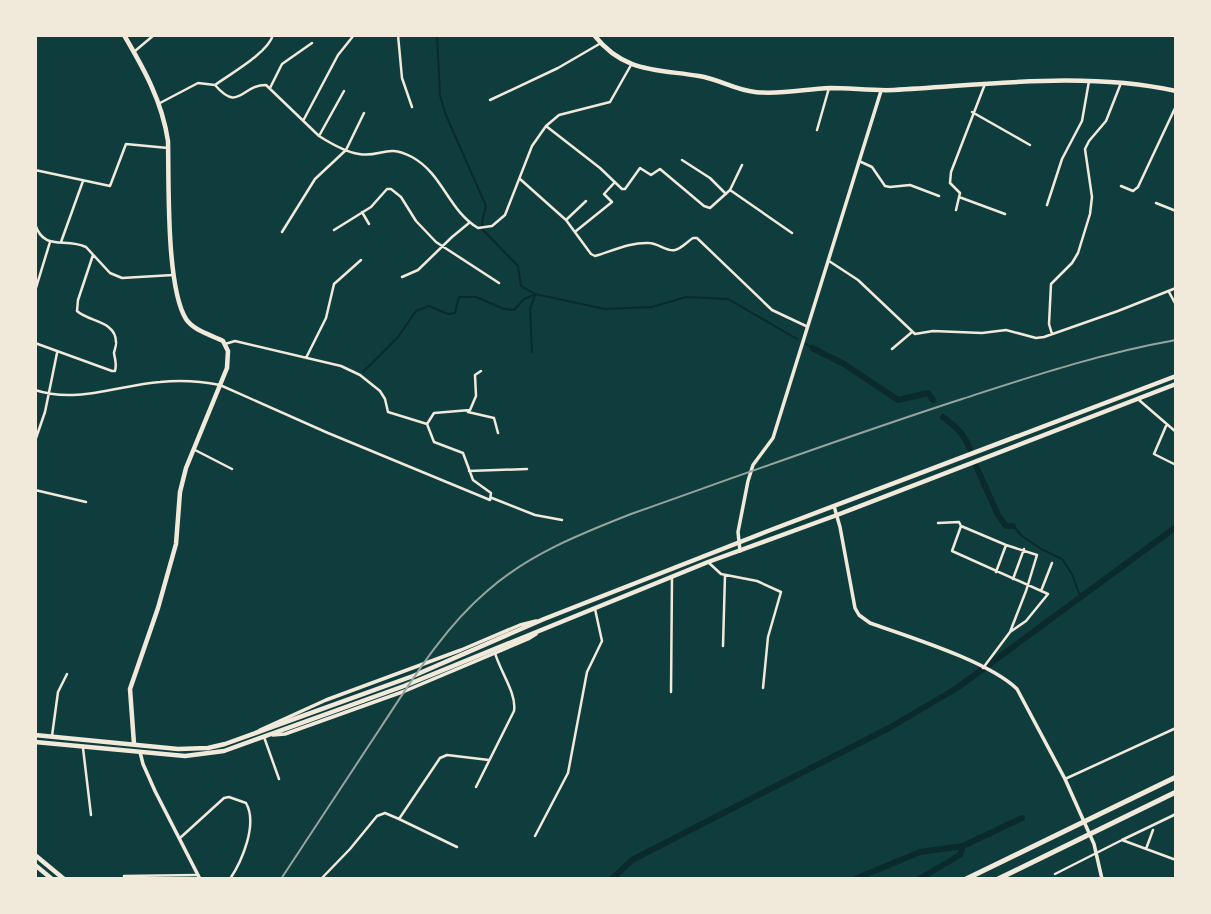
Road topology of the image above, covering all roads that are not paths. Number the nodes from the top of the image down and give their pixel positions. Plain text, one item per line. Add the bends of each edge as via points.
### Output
1 (124, 35) edge
2 (154, 35) edge
3 (273, 35) edge
4 (354, 35) edge
5 (398, 35) edge
6 (594, 35) edge
7 (601, 43) junction
8 (312, 44) dead end
9 (134, 52) junction
10 (631, 65) junction
11 (1088, 80) junction
12 (1121, 83) junction
13 (985, 84) junction
14 (215, 85) junction
15 (270, 88) junction
16 (829, 88) junction
17 (344, 91) dead end
18 (881, 91) junction
19 (1176, 91) edge
20 (490, 100) dead end
21 (160, 104) junction
22 (1176, 106) edge
23 (412, 107) dead end
24 (972, 112) junction
25 (365, 113) dead end
26 (303, 121) junction
27 (546, 126) junction
28 (817, 130) dead end
29 (319, 136) junction
30 (1030, 145) dead end
31 (168, 148) junction
32 (346, 150) junction
33 (682, 160) dead end
34 (859, 161) junction
35 (742, 165) dead end
36 (35, 170) edge
37 (520, 179) junction
38 (83, 181) junction
39 (615, 182) junction
40 (1121, 186) dead end
41 (730, 190) junction
42 (726, 194) junction
43 (939, 196) dead end
44 (959, 197) junction
45 (586, 201) dead end
46 (1156, 202) dead end
47 (1047, 205) dead end
48 (956, 210) dead end
49 (1176, 211) edge
50 (362, 212) junction
51 (1005, 214) dead end
52 (566, 220) junction
53 (470, 223) junction
54 (35, 224) edge
55 (369, 224) dead end
56 (334, 230) dead end
57 (575, 231) junction
58 (282, 232) dead end
59 (792, 233) dead end
60 (50, 242) junction
61 (61, 242) junction
62 (442, 247) junction
63 (93, 255) junction
64 (360, 260) dead end
65 (827, 260) junction
66 (173, 275) junction
67 (402, 277) dead end
68 (499, 283) dead end
69 (1176, 288) edge
70 (35, 291) edge
71 (1169, 291) junction
72 (1176, 304) edge
73 (806, 326) junction
74 (912, 332) junction
75 (1052, 334) junction
76 (35, 343) edge
77 (225, 344) junction
78 (892, 349) dead end
79 (58, 352) junction
80 (306, 358) junction
81 (481, 371) dead end
82 (1176, 376) edge
83 (1176, 383) edge
84 (220, 386) junction
85 (35, 390) edge
86 (48, 393) junction
87 (1137, 397) junction
88 (467, 412) junction
89 (427, 424) junction
90 (1166, 426) junction
91 (1176, 432) edge
92 (498, 433) dead end
93 (36, 438) edge
94 (192, 448) junction
95 (1176, 465) edge
96 (232, 469) dead end
97 (527, 470) dead end
98 (469, 471) junction
99 (35, 490) edge
100 (492, 498) junction
101 (86, 502) dead end
102 (834, 506) junction
103 (837, 514) junction
104 (562, 520) dead end
105 (938, 523) dead end
106 (961, 526) junction
107 (739, 543) junction
108 (1006, 545) junction
109 (1024, 550) junction
110 (740, 551) junction
111 (708, 562) junction
112 (1052, 563) dead end
113 (996, 572) junction
114 (725, 575) junction
115 (672, 577) junction
116 (1013, 579) junction
117 (1027, 585) junction
118 (1041, 592) junction
119 (595, 607) junction
120 (544, 619) junction
121 (547, 626) junction
122 (1010, 632) junction
123 (723, 646) dead end
124 (461, 650) junction
125 (495, 653) junction
126 (468, 666) junction
127 (983, 668) junction
128 (67, 674) dead end
129 (381, 680) junction
130 (763, 688) dead end
131 (671, 692) dead end
132 (388, 697) junction
133 (1176, 728) edge
134 (255, 732) junction
135 (35, 735) edge
136 (52, 736) junction
137 (267, 736) junction
138 (35, 742) edge
139 (134, 744) junction
140 (83, 745) junction
141 (141, 752) junction
142 (489, 760) junction
143 (1176, 777) edge
144 (279, 779) dead end
145 (1065, 779) junction
146 (476, 786) dead end
147 (1176, 792) edge
148 (1176, 814) edge
149 (91, 815) dead end
150 (400, 819) junction
151 (1153, 830) dead end
152 (535, 836) dead end
153 (180, 838) junction
154 (1122, 840) junction
155 (457, 847) dead end
156 (1146, 849) junction
157 (1097, 853) junction
158 (35, 855) edge
159 (1176, 860) edge
160 (35, 865) edge
161 (1055, 874) dead end
162 (124, 876) dead end
163 (199, 877) edge
164 (52, 879) edge
165 (64, 879) edge
166 (230, 879) edge
167 (321, 879) edge
168 (967, 879) edge
169 (1001, 879) edge
170 (1102, 879) edge

1 - 9 main road
2 - 9 street
3 - 14 street via 255,57
4 - 26 street via 338,55
5 - 23 street via 402,78
6 - 7 main road
7 - 10 main road
7 - 20 street
8 - 15 street via 282,64
9 - 21 main road
10 - 16 main road via 703,77 757,93
10 - 27 street via 610,102 559,115
11 - 12 main road
11 - 13 main road
11 - 47 street via 1082,121 1062,159
12 - 19 main road
12 - 75 street via 1106,121 1085,149 1092,186 1090,215 1078,253 1051,284
13 - 18 main road
13 - 24 street
14 - 15 street via 230,98 261,85
14 - 21 street via 198,83
15 - 26 street
16 - 18 main road
16 - 28 street
17 - 29 street
18 - 34 street
21 - 31 main road
22 - 40 street via 1138,187 1133,191
24 - 30 street
24 - 44 street via 949,179
25 - 32 street
26 - 29 street
27 - 37 street via 532,146
27 - 39 street
29 - 32 street
31 - 38 street via 126,144 110,186
31 - 66 main road
32 - 53 street via 359,154 390,149 421,163
32 - 58 street via 316,179
33 - 42 street
34 - 43 street via 872,167 885,186 910,185
34 - 65 street
35 - 41 street
36 - 38 street
37 - 52 street
37 - 53 street via 500,221 478,228
38 - 61 street
39 - 42 street via 625,189 640,168 651,175 660,169 707,207
39 - 57 street via 604,194 612,202
41 - 42 street
41 - 59 street
44 - 48 street
44 - 51 street
45 - 52 street
46 - 49 street
50 - 55 street
50 - 56 street
50 - 62 street via 391,188
52 - 57 street
53 - 62 street
54 - 60 street via 40,236
57 - 73 street via 595,256 646,243 671,251 697,238 772,310
60 - 61 street
60 - 70 street
61 - 63 street via 80,244
62 - 67 street via 418,271
62 - 68 street
63 - 66 street via 116,277
63 - 79 street via 77,311 114,332 116,371
64 - 80 street via 334,284 326,318
65 - 73 street
65 - 74 street via 858,280
66 - 77 main road via 187,320
69 - 71 street
71 - 72 street
71 - 75 street
73 - 107 street via 773,438 750,472
74 - 75 street via 1006,330 1036,338
74 - 78 street
76 - 79 street
77 - 80 street via 235,341
77 - 84 main road via 228,362
79 - 86 street
80 - 89 street via 360,375 380,391 388,412
81 - 88 street via 475,375 476,397
82 - 102 main road
83 - 87 main road
84 - 86 street via 161,382 79,395
84 - 94 main road
84 - 100 street
85 - 86 street
86 - 93 street
87 - 90 street
87 - 103 main road
88 - 89 street via 434,413
88 - 92 street via 494,418
89 - 98 street via 434,442 463,453
90 - 91 street
90 - 95 street via 1154,454
94 - 96 street
94 - 139 main road via 180,492 176,544 130,689
97 - 98 street
98 - 100 street
99 - 101 street
100 - 104 street
102 - 103 street
102 - 107 main road
103 - 110 main road
103 - 127 street via 859,615
105 - 106 street via 952,521
106 - 108 street
106 - 113 street via 952,551
107 - 110 street
107 - 120 main road
108 - 109 street
108 - 113 street
109 - 116 street
109 - 117 street via 1038,557
110 - 111 main road
111 - 114 street
111 - 115 main road
112 - 118 street
113 - 116 street
114 - 123 street
114 - 130 street via 757,581 781,592 768,637
115 - 119 main road
115 - 131 street
116 - 117 street
117 - 118 street
117 - 122 street
118 - 122 street via 1048,594 1042,604
119 - 121 main road
119 - 152 street via 601,648 587,672 568,773
120 - 124 street
120 - 134 main road via 413,676
121 - 125 street
121 - 137 main road via 404,687
122 - 127 street
124 - 126 street
124 - 129 street
125 - 126 street
125 - 142 street via 515,705
126 - 132 street
127 - 145 street via 1017,689
128 - 136 street via 58,691
129 - 132 street
129 - 134 street
132 - 137 street via 285,734
133 - 145 street
134 - 139 main road via 202,748
135 - 136 main road
136 - 139 main road
137 - 141 main road via 204,755
137 - 144 street
138 - 140 main road
139 - 141 main road
140 - 141 main road
140 - 149 street
141 - 153 street via 155,792
142 - 146 street
142 - 150 street via 443,756
143 - 168 highway
145 - 157 street
147 - 169 highway
148 - 154 street
150 - 155 street
150 - 167 street via 385,813 377,816
151 - 156 street
153 - 163 street
153 - 166 street via 224,798 246,803 248,834
154 - 156 street
154 - 157 street
156 - 159 street
157 - 161 street
157 - 170 street
158 - 165 main road
160 - 164 main road
162 - 163 street

